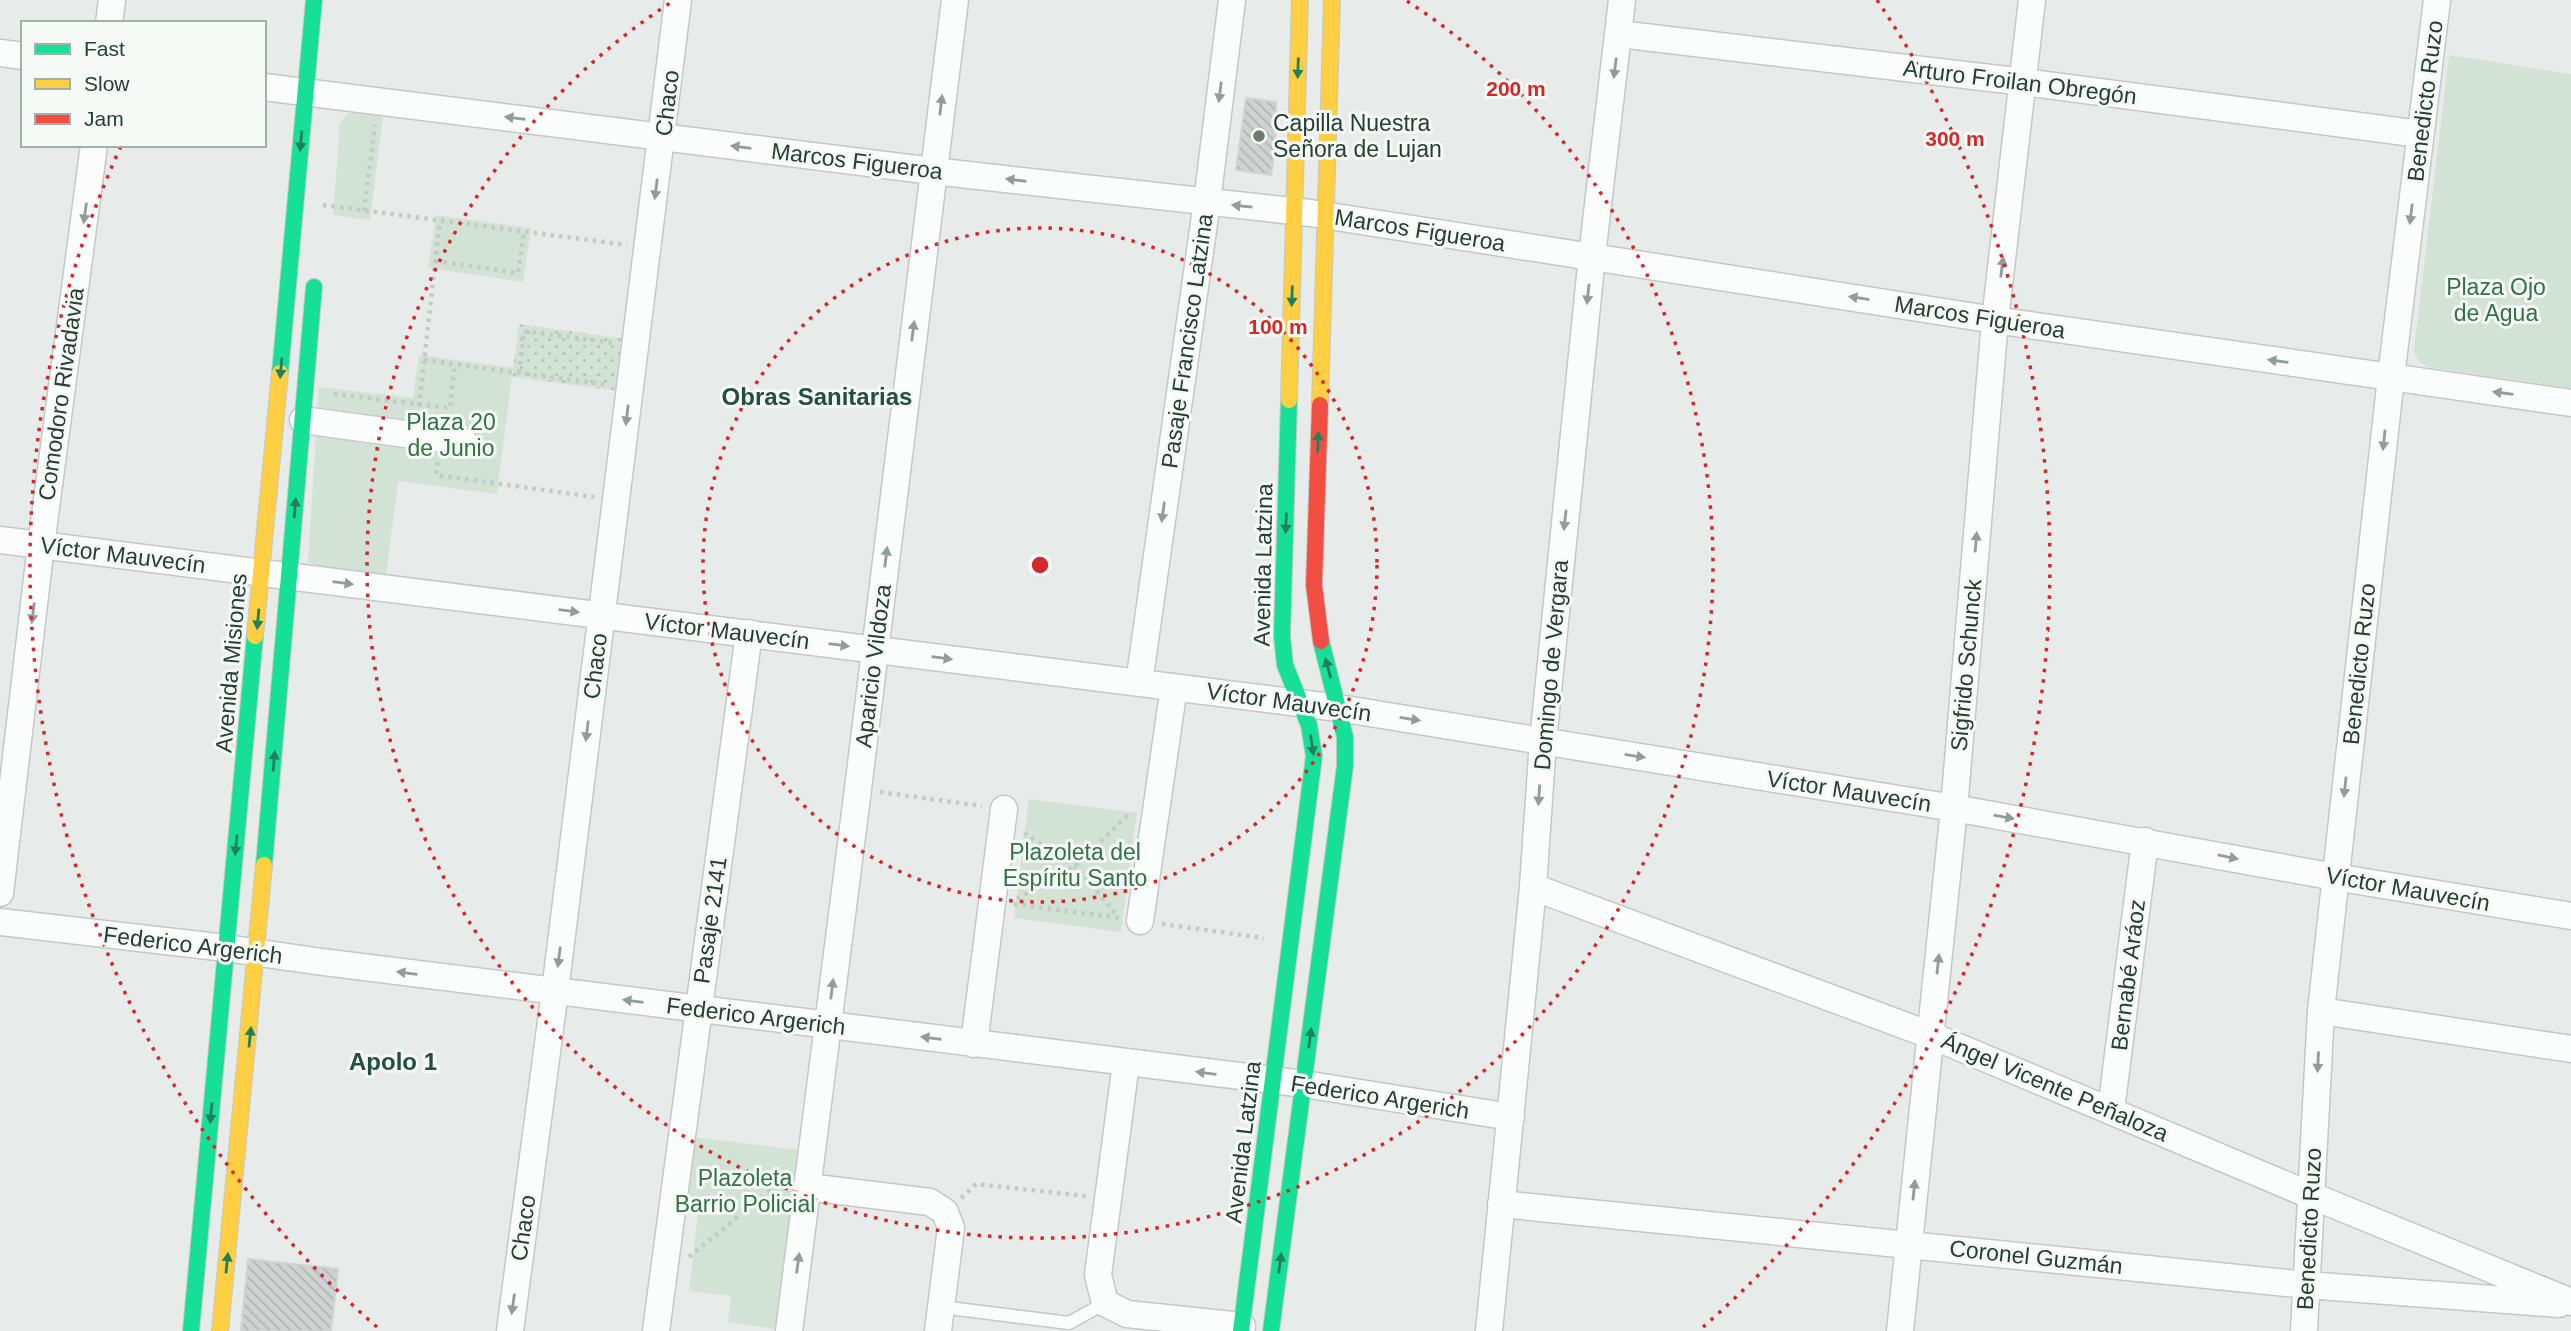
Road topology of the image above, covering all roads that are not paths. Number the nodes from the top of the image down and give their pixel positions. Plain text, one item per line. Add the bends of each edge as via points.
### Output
1 (112, 0) edge
2 (314, 0) edge
3 (678, 0) edge
4 (955, 0) edge
5 (1232, 0) edge
6 (1300, 0) edge
7 (1332, 0) edge
8 (1622, 0) edge
9 (2032, 0) edge
10 (2437, 0) edge
11 (109, 21) edge
12 (1619, 34) junction
13 (0, 53) edge
14 (21, 56) edge
15 (2024, 82) junction
16 (266, 87) edge
17 (324, 94) junction
18 (2420, 134) junction
19 (663, 137) junction
20 (94, 147) edge
21 (933, 171) junction
22 (1207, 202) junction
23 (1294, 212) junction
24 (1325, 215) junction
25 (1592, 256) junction
26 (315, 271) dead end
27 (1995, 320) junction
28 (2391, 377) junction
29 (2571, 403) edge
30 (303, 420) junction
31 (440, 439) road end
32 (0, 540) edge
33 (41, 545) junction
34 (262, 572) junction
35 (289, 576) junction
36 (601, 615) junction
37 (749, 633) junction
38 (874, 649) junction
39 (1139, 682) junction
40 (1174, 687) junction
41 (1298, 702) junction
42 (1339, 708) junction
43 (1543, 741) junction
44 (1954, 808) junction
45 (1004, 809) road end
46 (2146, 841) junction
47 (2335, 877) junction
48 (1533, 887) junction
49 (0, 893) edge
50 (2571, 916) edge
51 (1130, 920) road end
52 (0, 922) edge
53 (226, 948) junction
54 (257, 953) junction
55 (555, 991) junction
56 (698, 1009) junction
57 (2321, 1011) junction
58 (828, 1025) junction
59 (1930, 1035) junction
60 (974, 1044) junction
61 (2571, 1049) edge
62 (1126, 1063) junction
63 (1273, 1082) junction
64 (1304, 1084) junction
65 (2111, 1110) junction
66 (1511, 1117) junction
67 (808, 1187) junction
68 (2310, 1195) junction
69 (1501, 1204) junction
70 (1909, 1244) junction
71 (2308, 1285) junction
72 (1105, 1303) junction
73 (2571, 1303) edge
74 (939, 1319) edge
75 (1242, 1329) edge
76 (191, 1331) edge
77 (220, 1331) edge
78 (510, 1331) edge
79 (656, 1331) edge
80 (789, 1331) edge
81 (1271, 1331) edge
82 (1489, 1331) edge
83 (1900, 1331) edge
84 (2304, 1331) edge

1 - 11 street
2 - 17 street, Avenida Misiones
3 - 19 street, Chaco
21 -> 4 street, Aparicio Vildoza
5 -> 22 street, Pasaje Francisco Latzina
6 -> 23 street, Avenida Latzina
7 - 24 street
8 - 12 street, Domingo de Vergara
9 - 15 street, Sigfrido Schunck
10 - 18 street, Benedicto Ruzo
12 - 15 street, Arturo Froilan Obregón
12 -> 25 street, Domingo de Vergara
13 - 14 street
15 - 18 street, Arturo Froilan Obregón
27 -> 15 street, Sigfrido Schunck
16 - 17 street, Marcos Figueroa
19 -> 17 street, Marcos Figueroa
17 -> 34 street, Avenida Misiones
18 -> 28 street, Benedicto Ruzo
21 -> 19 street, Marcos Figueroa
19 -> 36 street, Chaco
20 -> 33 street, Comodoro Rivadavia
22 -> 21 street, Marcos Figueroa
38 -> 21 street, Aparicio Vildoza
23 -> 22 street, Marcos Figueroa
22 -> 39 street, Pasaje Francisco Latzina
23 - 24 street, Marcos Figueroa
23 -> 41 street, Avenida Latzina via 1282,636 1285,665
24 - 25 street, Marcos Figueroa
42 -> 24 street via 1319,633 1314,585
27 -> 25 street, Marcos Figueroa
25 -> 43 street, Domingo de Vergara
26 - 30 street
28 -> 27 street, Marcos Figueroa
44 -> 27 street, Sigfrido Schunck
29 -> 28 street, Marcos Figueroa
28 -> 47 street, Benedicto Ruzo
30 - 31 street
35 -> 30 street
32 - 33 street, Víctor Mauvecín
33 - 34 street, Víctor Mauvecín
33 -> 49 street, Comodoro Rivadavia
34 - 35 street, Víctor Mauvecín
34 -> 53 street, Avenida Misiones
35 -> 36 street, Víctor Mauvecín
54 -> 35 street
36 - 37 street, Víctor Mauvecín
36 -> 55 street, Chaco
37 -> 38 street, Víctor Mauvecín
37 - 56 street, Pasaje 2141
38 -> 39 street, Víctor Mauvecín
58 -> 38 street, Aparicio Vildoza
39 - 40 street, Víctor Mauvecín
40 - 41 street, Víctor Mauvecín
40 - 51 street via 1155,820
41 - 42 street, Víctor Mauvecín
41 -> 63 street, Avenida Latzina via 1309,724 1314,756
42 -> 43 street, Víctor Mauvecín
64 -> 42 street via 1345,766
43 -> 44 street, Víctor Mauvecín
43 -> 48 street, Domingo de Vergara
44 -> 46 street, Víctor Mauvecín
59 -> 44 street, Sigfrido Schunck
45 - 60 street
46 -> 47 street, Víctor Mauvecín
46 - 65 street, Bernabé Aráoz
47 - 50 street, Víctor Mauvecín
47 - 57 street, Benedicto Ruzo
48 - 59 street, Ángel Vicente Peñaloza
48 - 66 street, Domingo de Vergara
52 - 53 street, Federico Argerich
53 - 54 street, Federico Argerich
53 -> 76 street, Avenida Misiones
55 -> 54 street, Federico Argerich
77 -> 54 street
56 -> 55 street, Federico Argerich
55 -> 78 street, Chaco
56 - 58 street, Federico Argerich
56 - 79 street, Pasaje 2141
57 - 61 street
57 -> 68 street, Benedicto Ruzo
60 -> 58 street, Federico Argerich
58 - 67 street, Aparicio Vildoza
59 - 65 street, Ángel Vicente Peñaloza
70 -> 59 street, Sigfrido Schunck
60 - 62 street, Federico Argerich
63 -> 62 street, Federico Argerich
62 - 72 street via 1098,1275
63 - 64 street, Federico Argerich
63 - 75 street, Avenida Latzina
64 - 66 street, Federico Argerich
81 -> 64 street
65 - 68 street, Ángel Vicente Peñaloza
66 - 69 street, Domingo de Vergara
67 - 74 street via 930,1202 946,1212 951,1228
80 -> 67 street, Aparicio Vildoza
68 - 71 street, Benedicto Ruzo
68 - 73 street, Ángel Vicente Peñaloza
69 - 70 street, Coronel Guzmán
69 - 82 street, Domingo de Vergara
70 - 71 street, Coronel Guzmán
70 - 83 street, Sigfrido Schunck
71 - 73 street, Coronel Guzmán
71 - 84 street, Benedicto Ruzo
72 - 74 lane via 1069,1323
72 - 75 street via 1127,1314

